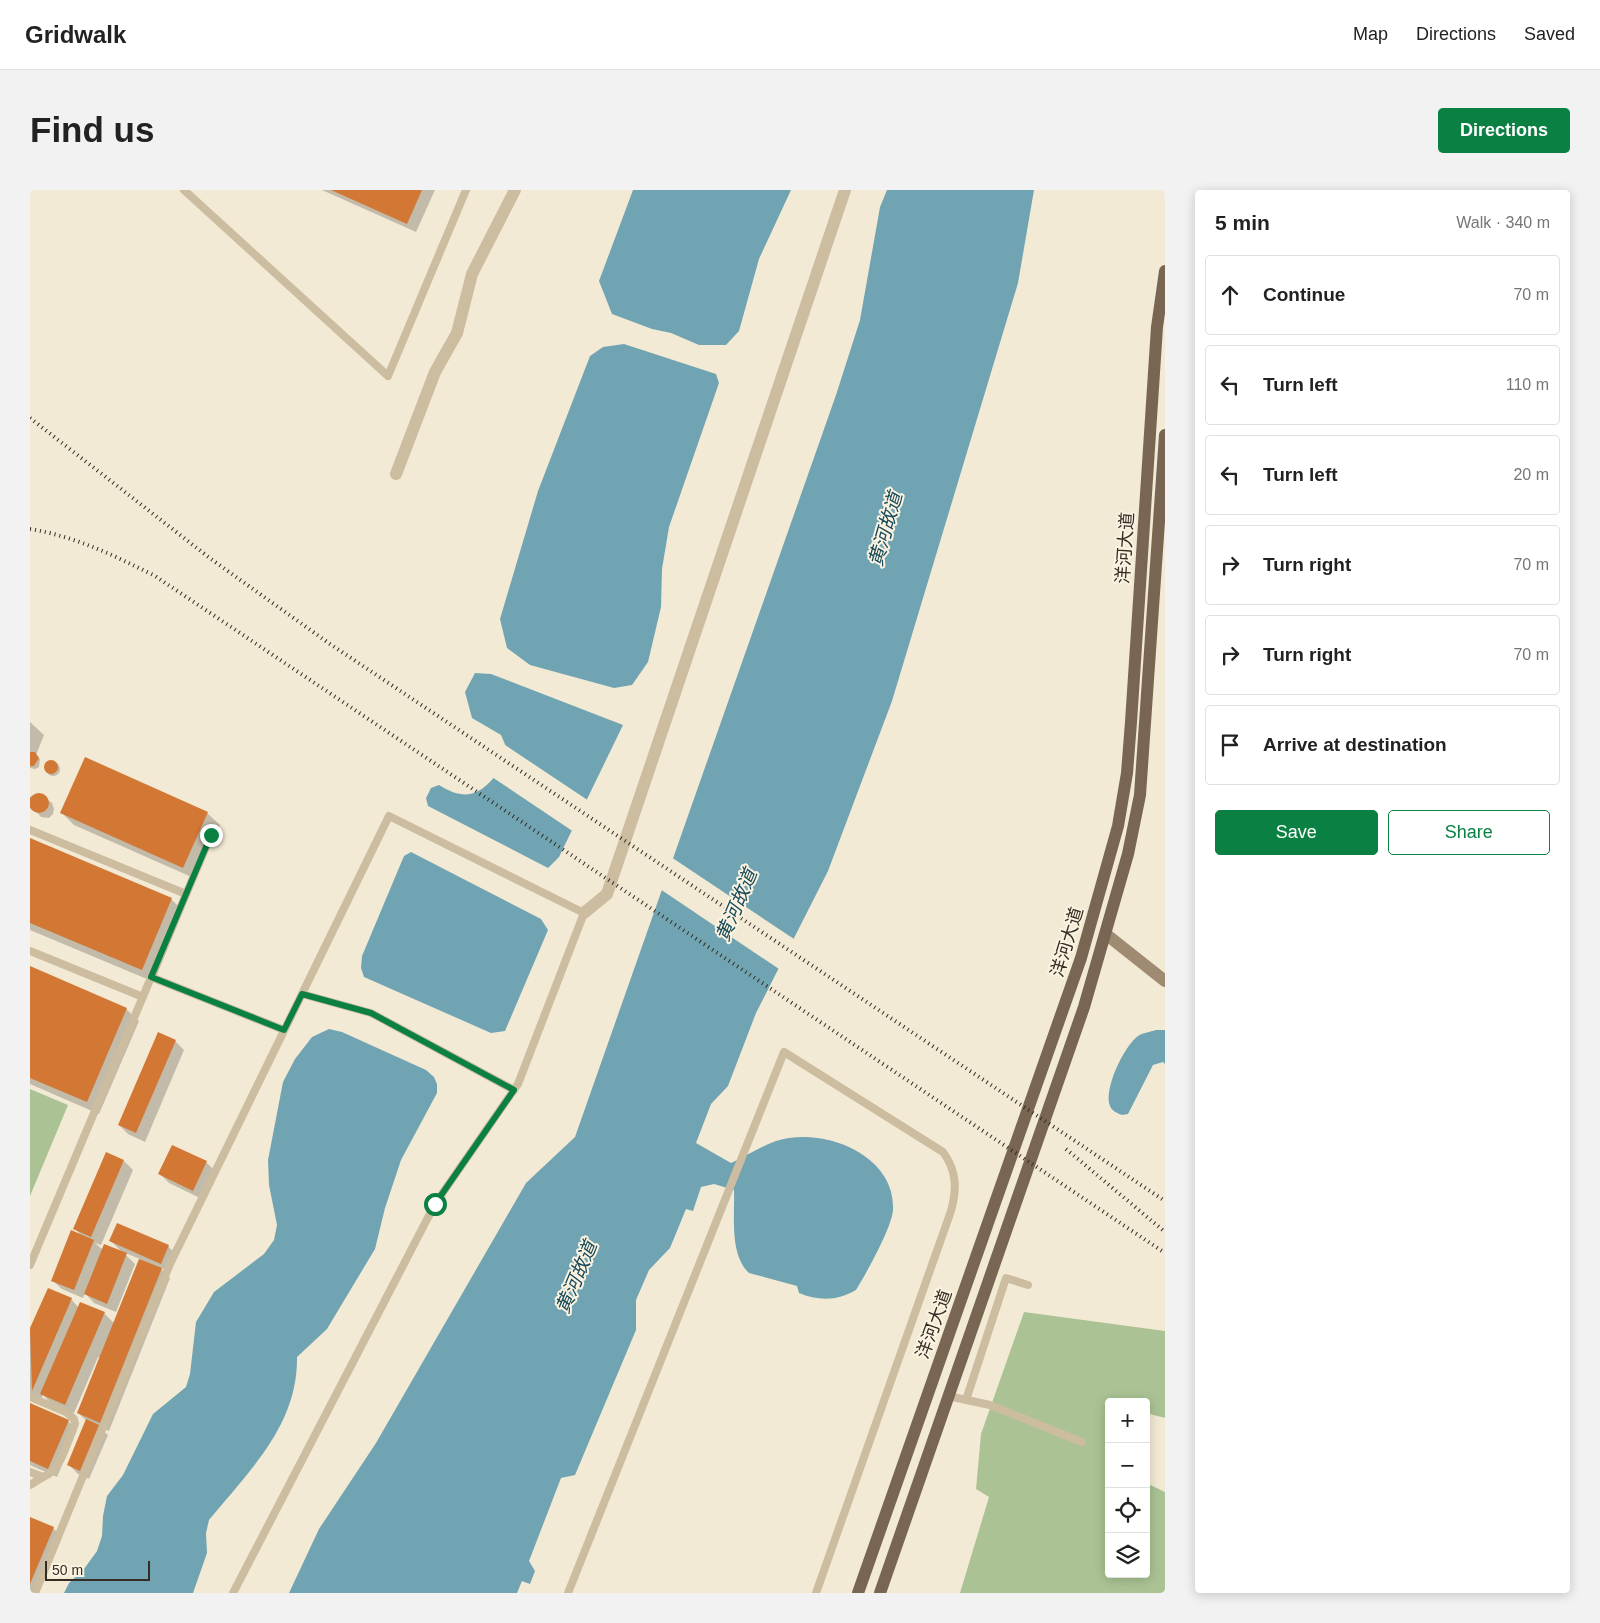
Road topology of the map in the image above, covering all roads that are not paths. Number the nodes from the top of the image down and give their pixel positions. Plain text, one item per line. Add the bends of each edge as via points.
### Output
1 (184, 190) edge
2 (466, 190) edge
3 (515, 190) edge
4 (845, 190) edge
5 (1165, 271) edge
6 (1165, 435) edge
7 (396, 474) dead end
8 (30, 830) edge
9 (211, 835) dead end
10 (186, 894) junction
11 (584, 914) junction
12 (1107, 935) junction
13 (30, 951) edge
14 (151, 977) junction
15 (1165, 981) edge
16 (302, 994) junction
17 (143, 997) junction
18 (284, 1030) junction
19 (514, 1090) junction
20 (30, 1265) edge
21 (1028, 1285) dead end
22 (948, 1396) junction
23 (30, 1397) edge
24 (966, 1400) junction
25 (1082, 1442) dead end
26 (30, 1472) edge
27 (43, 1477) junction
28 (30, 1485) edge
29 (35, 1593) edge
30 (233, 1593) edge
31 (568, 1593) edge
32 (816, 1593) edge
33 (858, 1593) edge
34 (880, 1593) edge

1 - 2 lane via 388,376
3 - 7 street via 472,274 457,334 435,372
4 - 11 street via 607,894
5 - 33 main road, 洋河大道 via 1156,337 1127,772 1118,826 1081,958
6 - 12 main road, 洋河大道 via 1140,796
8 - 10 lane
9 - 10 lane
10 - 14 lane
11 - 16 lane via 389,816
11 - 19 lane
12 - 15 street
12 - 22 main road, 洋河大道
13 - 17 lane
14 - 17 lane
14 - 18 lane
16 - 18 lane
16 - 19 lane via 371,1013
17 - 20 lane
18 - 29 lane via 170,1264
19 - 30 lane via 435,1204
21 - 24 lane via 1006,1278
22 - 24 lane
22 - 34 main road, 洋河大道
23 - 27 lane via 66,1412 75,1424 57,1466
24 - 25 lane via 990,1405
26 - 27 lane
27 - 28 lane
31 - 32 lane via 784,1052 943,1152 951,1164 955,1181 951,1211

